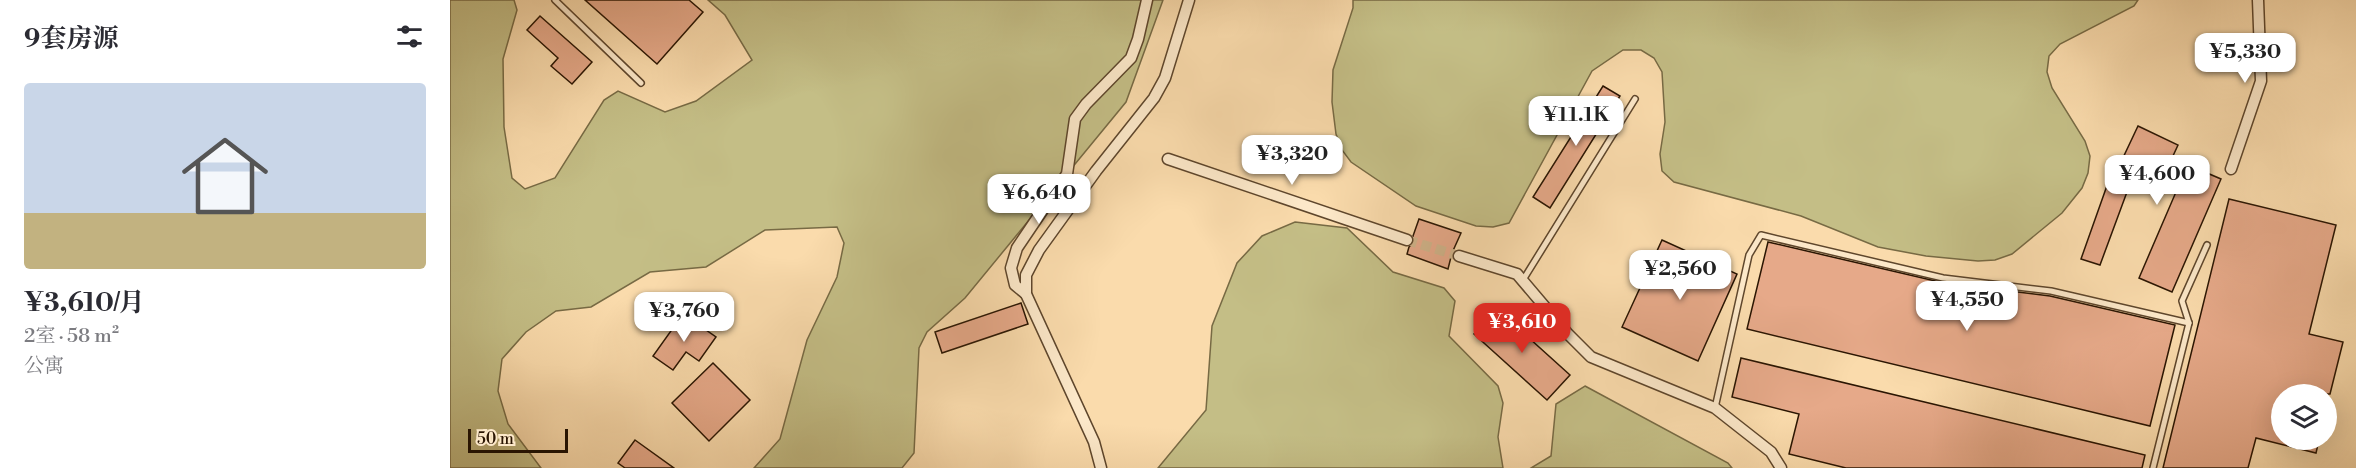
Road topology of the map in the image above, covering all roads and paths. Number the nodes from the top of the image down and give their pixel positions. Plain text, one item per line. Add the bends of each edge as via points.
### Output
1 (555, 0) edge
2 (1147, 0) edge
3 (1189, 0) edge
4 (2258, 0) edge
5 (641, 83) dead end
6 (1635, 99) dead end
7 (1168, 159) dead end
8 (2231, 169) dead end
9 (1407, 240) tunnel mouth
10 (2207, 245) dead end
11 (1459, 256) tunnel mouth
12 (1523, 280) junction
13 (1026, 294) junction
14 (2189, 323) junction
15 (1715, 408) junction
16 (1101, 468) edge
17 (1781, 468) edge
18 (2153, 468) edge

1 - 5 lane
2 - 13 street via 1131,58 1075,119 1067,174 1017,248 1011,268 1015,285
3 - 13 street via 1165,78 1154,98 1039,250 1026,275
4 - 8 street via 2261,81
6 - 12 lane
7 - 9 street
10 - 14 lane via 2182,301
11 - 12 street via 1517,274
12 - 15 street via 1591,357
13 - 16 street via 1094,442
14 - 15 lane via 2051,291 1943,278 1761,235 1749,255
14 - 18 lane
15 - 17 street via 1770,452

